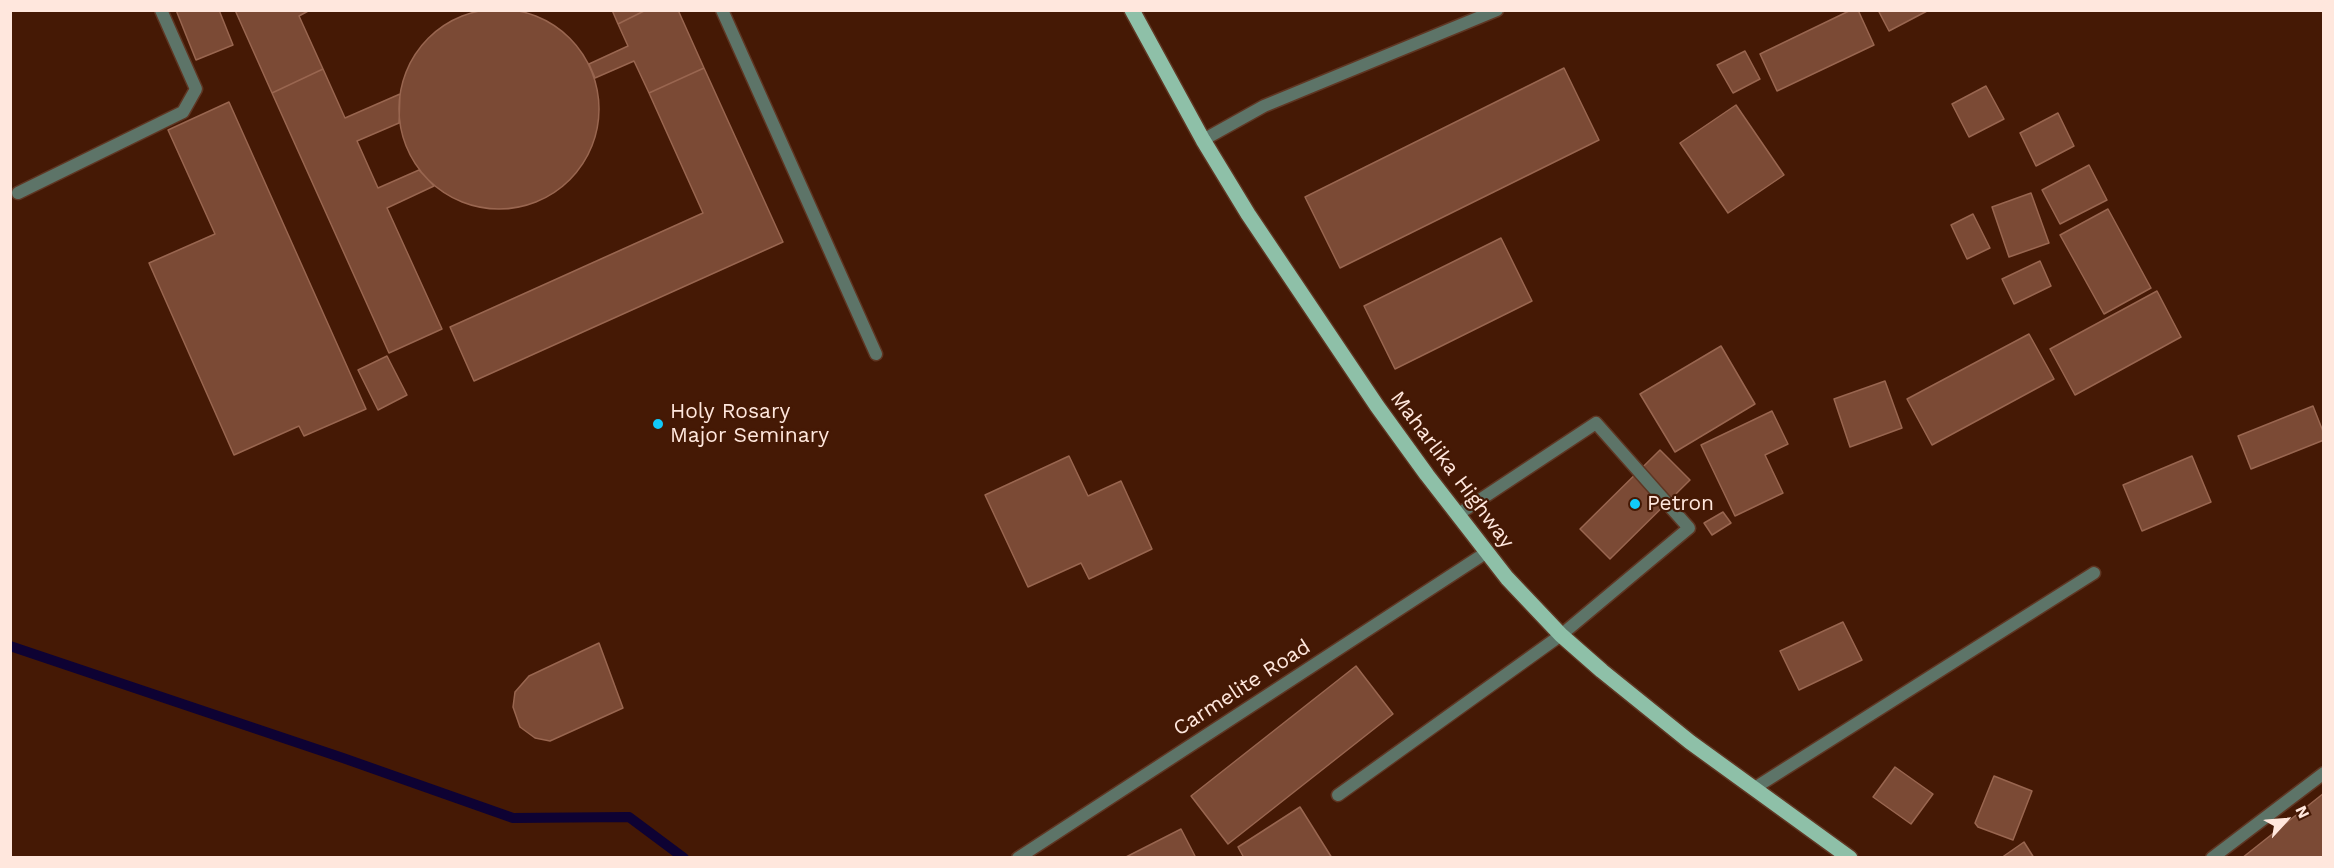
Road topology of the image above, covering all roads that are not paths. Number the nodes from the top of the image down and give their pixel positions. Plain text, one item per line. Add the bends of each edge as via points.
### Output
1 (161, 10) edge
2 (722, 10) edge
3 (1132, 10) edge
4 (1497, 10) edge
5 (1203, 140) junction
6 (18, 193) dead end
7 (876, 354) dead end
8 (1457, 515) junction
9 (1487, 552) junction
10 (2094, 573) dead end
11 (1562, 635) junction
12 (2324, 772) edge
13 (1753, 789) junction
14 (1338, 795) dead end
15 (1018, 858) edge
16 (1850, 858) edge
17 (2212, 858) edge

1 - 6 street via 196,89 183,112
2 - 7 street
3 - 5 main road, Maharlika Highway
4 - 5 street via 1264,106
5 - 8 main road, Maharlika Highway via 1377,406
8 - 9 main road, Maharlika Highway
8 - 11 street via 1596,423 1689,528
9 - 11 main road, Maharlika Highway
9 - 15 street, Carmelite Road
10 - 13 street
11 - 13 main road, Maharlika Highway
11 - 14 street
12 - 17 street
13 - 16 main road, Maharlika Highway

